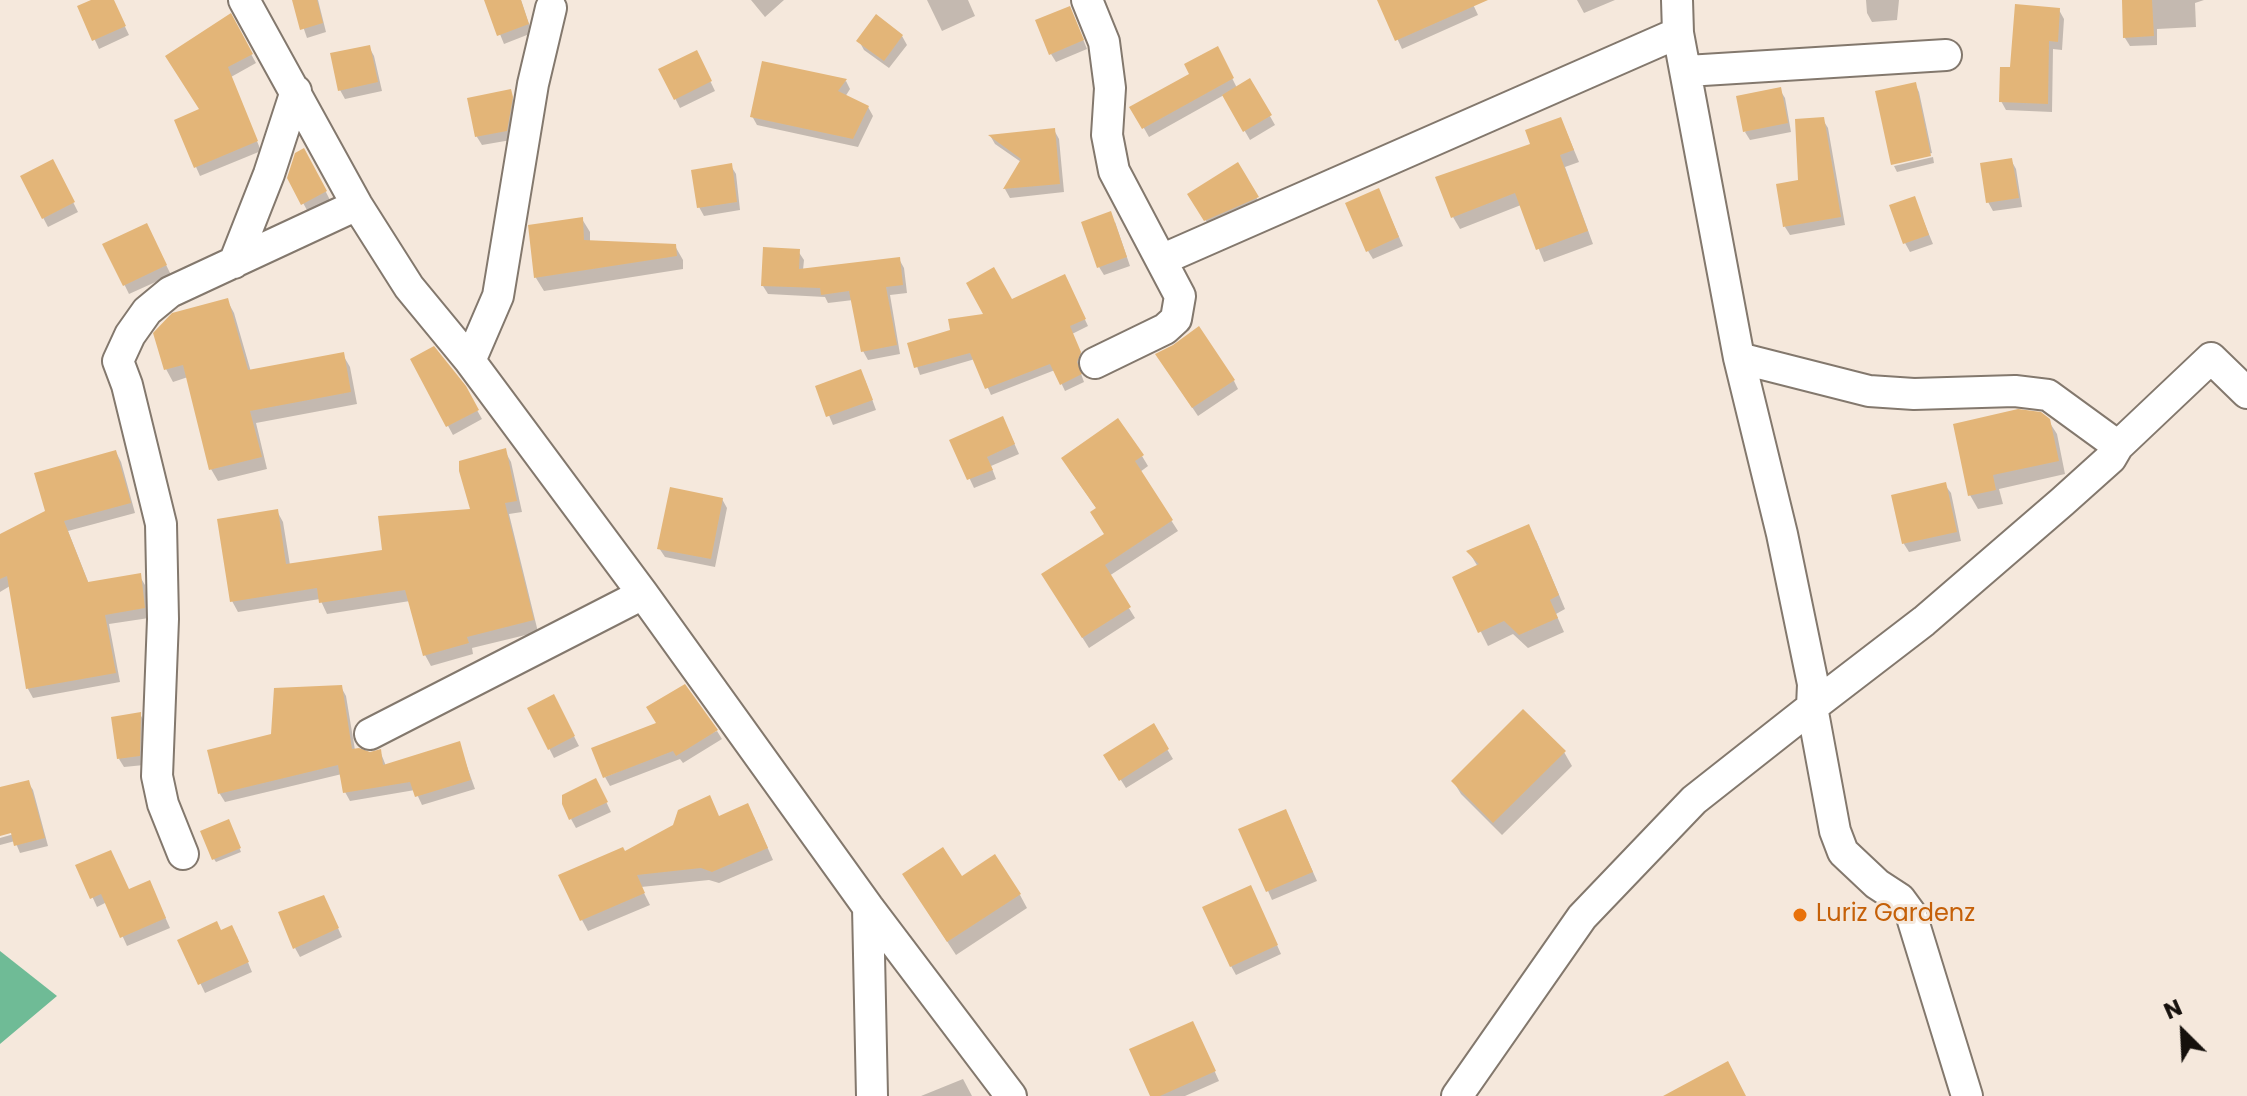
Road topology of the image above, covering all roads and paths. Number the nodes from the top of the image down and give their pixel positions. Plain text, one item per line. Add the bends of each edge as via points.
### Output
1 (244, 0) edge
2 (1087, 0) edge
3 (1677, 0) edge
4 (551, 8) dead end
5 (1678, 33) junction
6 (1946, 55) dead end
7 (1687, 71) junction
8 (296, 91) junction
9 (357, 205) junction
10 (1161, 260) junction
11 (234, 263) junction
12 (1739, 358) junction
13 (470, 361) junction
14 (1095, 363) dead end
15 (2247, 393) edge
16 (2118, 446) junction
17 (643, 594) junction
18 (1812, 707) junction
19 (370, 734) dead end
20 (183, 854) dead end
21 (868, 907) junction
22 (872, 1096) edge
23 (1011, 1096) edge
24 (1457, 1096) edge
25 (1967, 1096) edge

1 - 8 street
2 - 10 street via 1104,42 1110,88 1107,135 1114,171
3 - 5 street
4 - 13 street via 498,296
5 - 7 street
5 - 10 street
6 - 7 street
7 - 12 street
8 - 9 street
8 - 11 street
9 - 11 street
9 - 13 street via 409,287
10 - 14 street via 1180,296 1176,319
11 - 20 street via 170,292 147,311 118,361 161,524 157,776
12 - 16 street via 1869,391 2048,395
12 - 18 street via 1782,534 1813,684
13 - 17 street
15 - 16 street via 2211,358
16 - 18 street via 2111,458 1924,621
17 - 19 street
17 - 21 street
18 - 24 street via 1694,800 1582,917
18 - 25 street via 1843,852 1911,914
21 - 22 street
21 - 23 street

